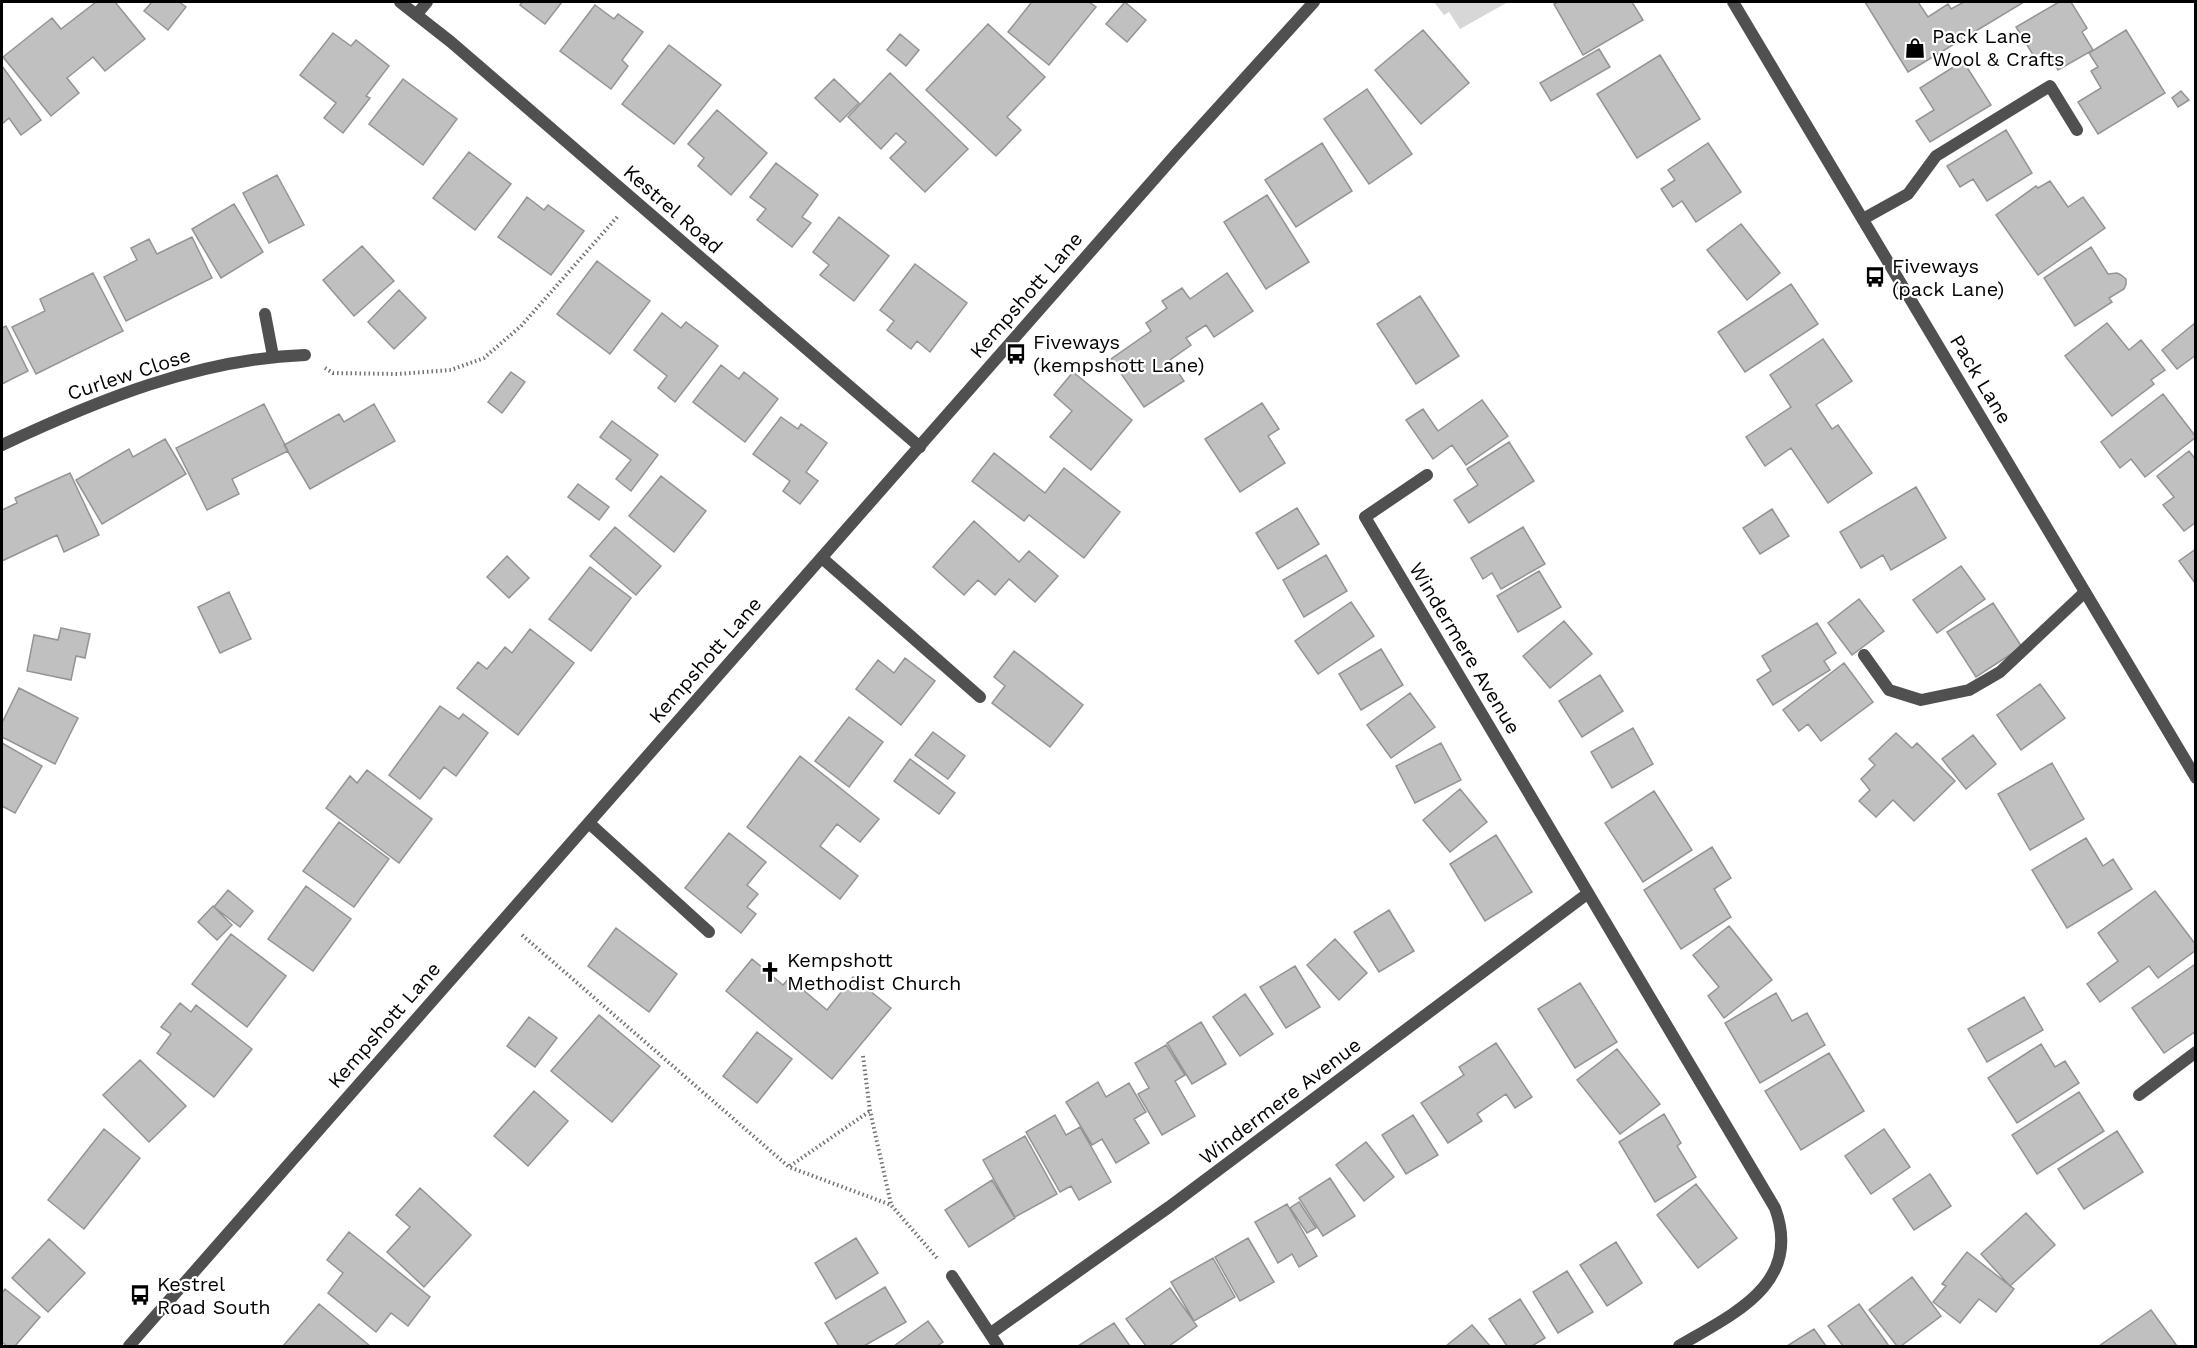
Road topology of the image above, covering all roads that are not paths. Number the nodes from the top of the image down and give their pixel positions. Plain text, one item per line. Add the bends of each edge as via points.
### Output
1 (400, 2) edge
2 (427, 2) edge
3 (1314, 2) edge
4 (1732, 2) edge
5 (417, 14) junction
6 (2077, 130) dead end
7 (1863, 219) junction
8 (265, 314) dead end
9 (305, 355) road end
10 (273, 356) junction
11 (2, 445) edge
12 (920, 447) junction
13 (1427, 475) dead end
14 (822, 558) junction
15 (2085, 592) junction
16 (1864, 655) dead end
17 (980, 698) dead end
18 (2196, 778) edge
19 (589, 823) junction
20 (1587, 894) junction
21 (709, 932) dead end
22 (2196, 1052) edge
23 (2139, 1095) dead end
24 (952, 1276) road end
25 (991, 1333) junction
26 (129, 1347) edge
27 (998, 1347) edge
28 (1679, 1347) edge

1 - 5 street, Kestrel Road
2 - 5 street
3 - 12 street, Kempshott Lane
4 - 7 street, Pack Lane
5 - 12 street, Kestrel Road
6 - 7 street via 2050,86 1936,156 1908,194
7 - 15 street, Pack Lane
8 - 10 street
9 - 10 street, Curlew Close
10 - 11 street, Curlew Close via 179,374 79,409
12 - 14 street, Kempshott Lane
13 - 20 street, Windermere Avenue via 1365,517
14 - 17 street
14 - 19 street, Kempshott Lane
15 - 16 street via 2000,672 1969,690 1921,700 1889,690
15 - 18 street, Pack Lane
19 - 21 street
19 - 26 street, Kempshott Lane
20 - 25 street, Windermere Avenue via 1169,1207
20 - 28 street, Windermere Avenue via 1780,1221 1782,1248 1766,1285 1737,1311
22 - 23 street
24 - 25 street
25 - 27 street

